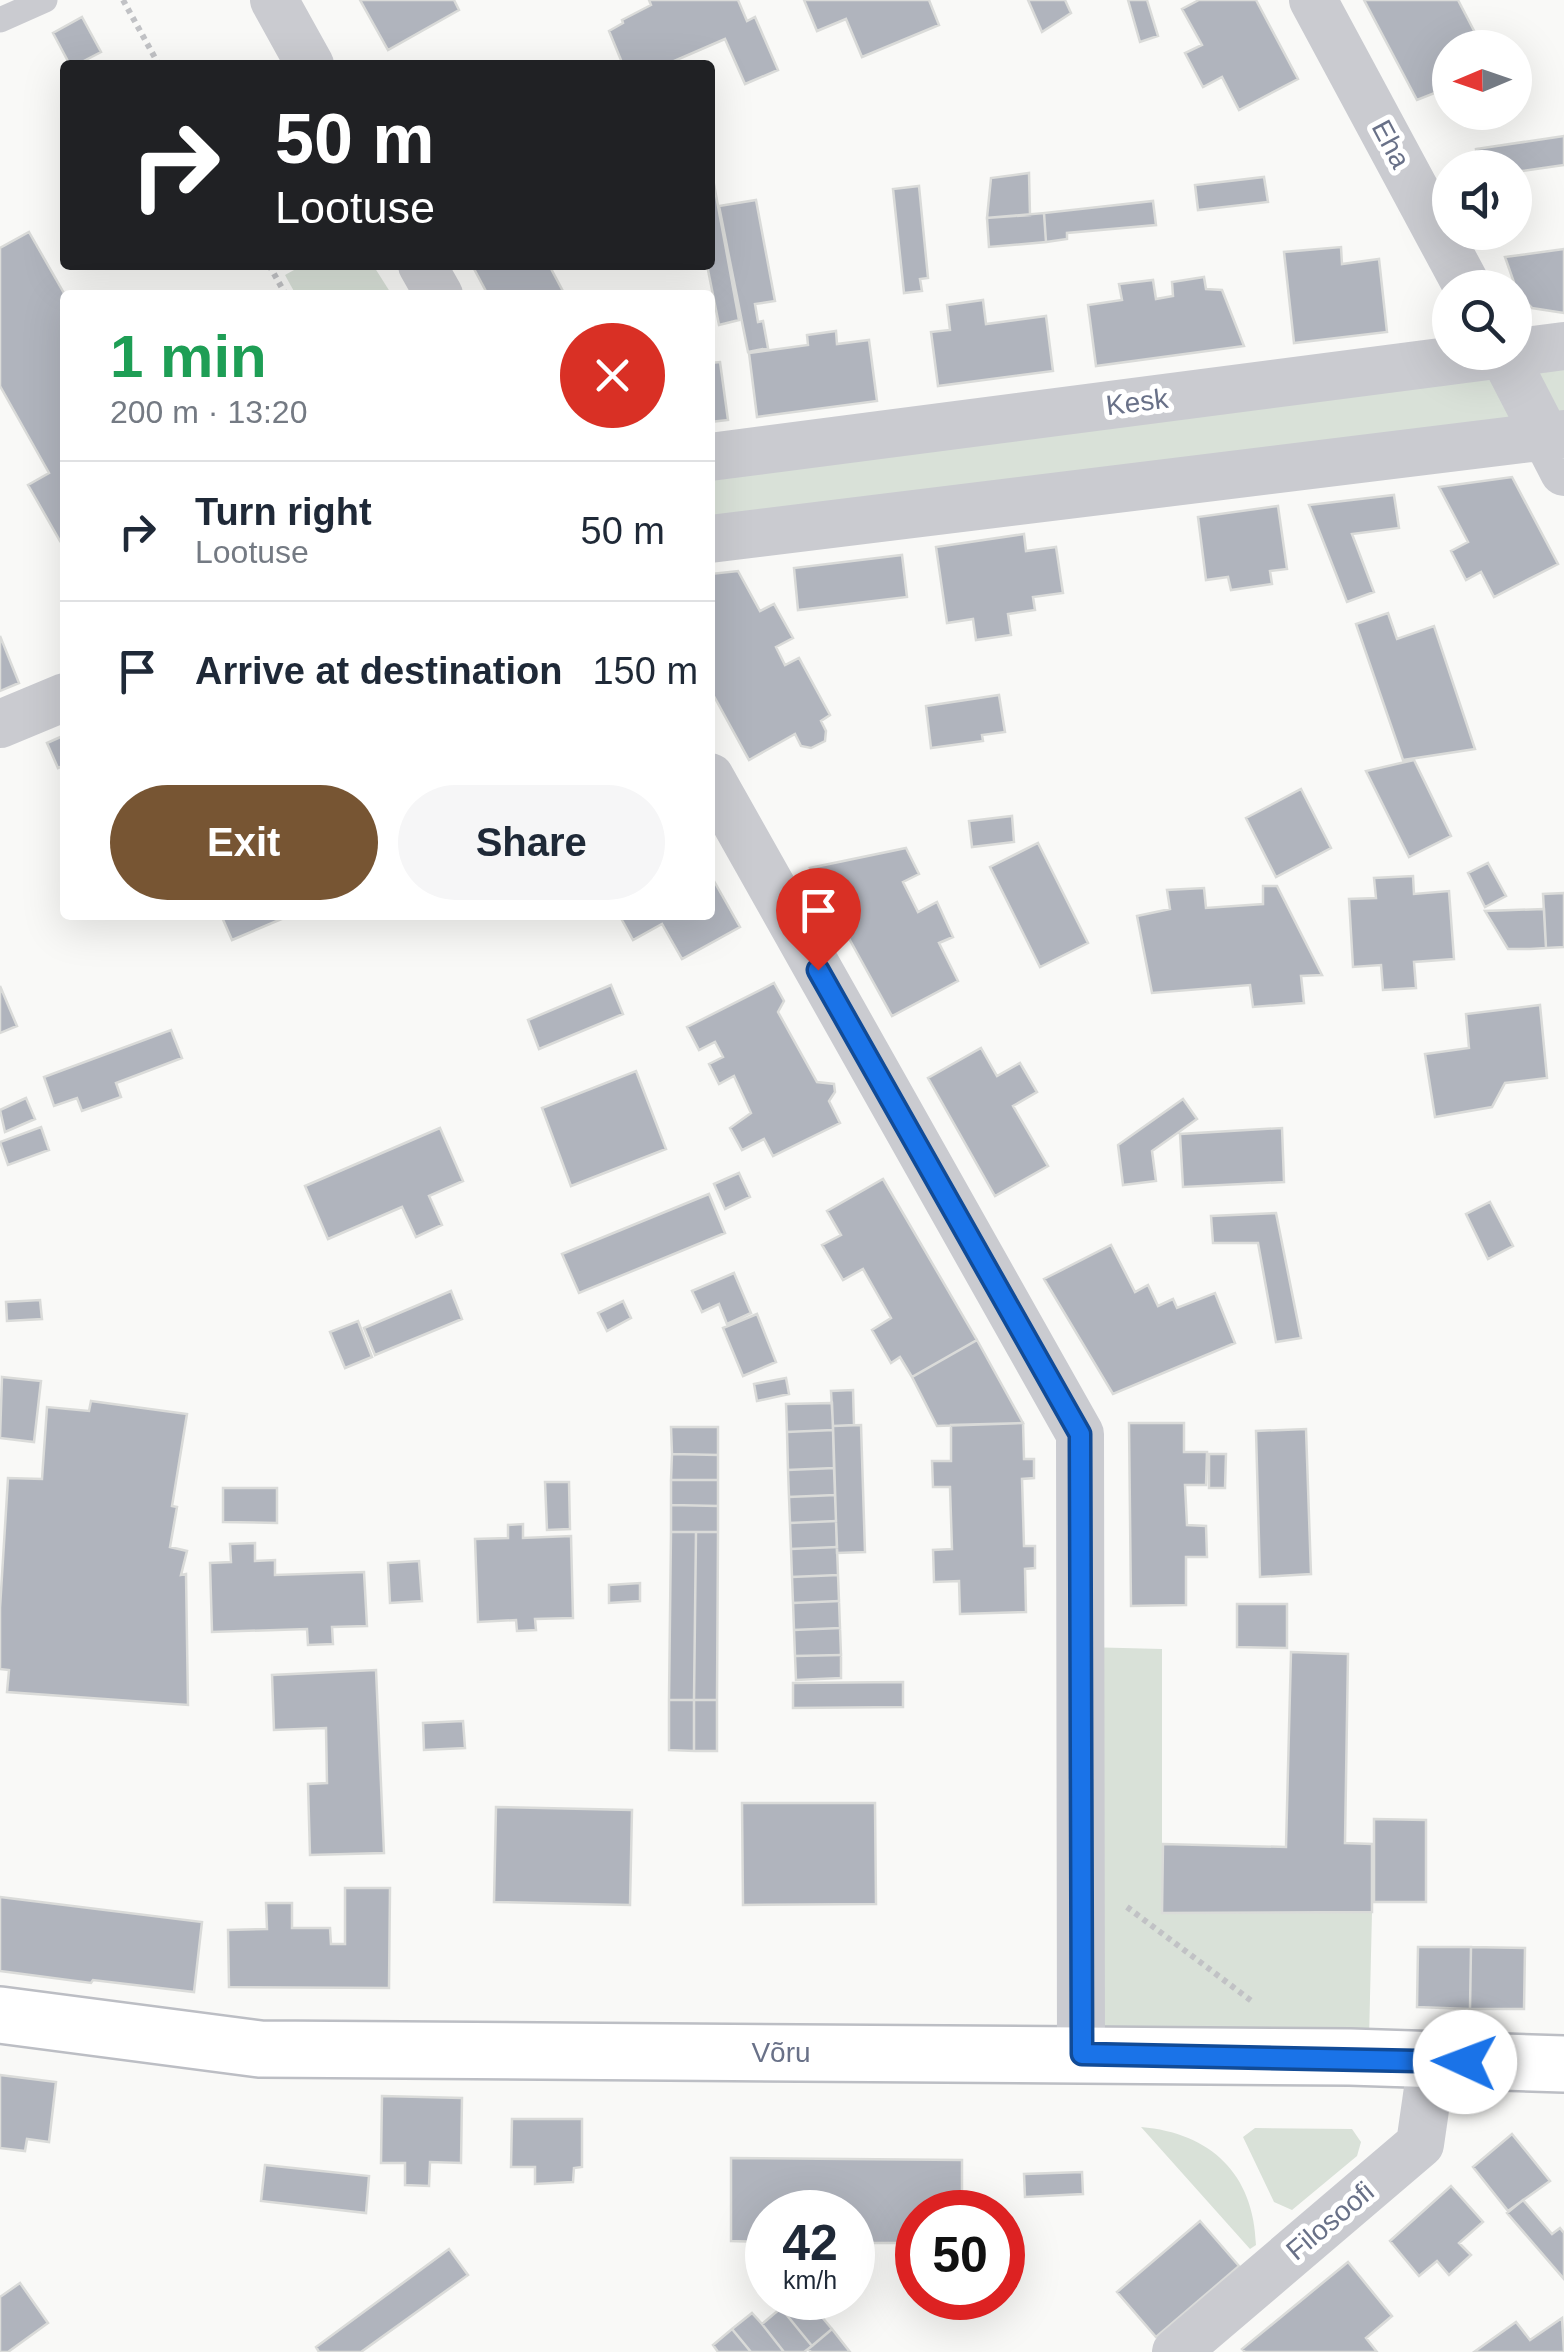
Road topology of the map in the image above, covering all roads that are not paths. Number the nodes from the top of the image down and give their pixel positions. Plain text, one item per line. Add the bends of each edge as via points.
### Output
1 (45, 0) edge
2 (274, 0) edge
3 (1314, 0) edge
4 (0, 20) edge
5 (307, 60) edge
6 (1458, 270) edge
7 (1564, 346) edge
8 (1532, 350) edge
9 (1432, 362) edge
10 (1513, 370) edge
11 (1558, 447) edge
12 (715, 455) edge
13 (715, 538) edge
14 (60, 698) edge
15 (0, 724) edge
16 (715, 786) edge
17 (0, 2015) edge
18 (1082, 2054) junction
19 (1432, 2060) junction
20 (1564, 2064) edge
21 (1176, 2352) edge

1 - 4 lane
2 - 5 street
3 - 6 street, Eha
7 - 8 street, Kesk
9 - 12 street, Kesk
10 - 11 street
11 - 13 street
14 - 15 street
16 - 18 street via 1080,1434
17 - 18 main road, Võru via 260,2048
18 - 19 main road, Võru
19 - 20 main road, Võru
19 - 21 street, Filosoofi via 1420,2144

